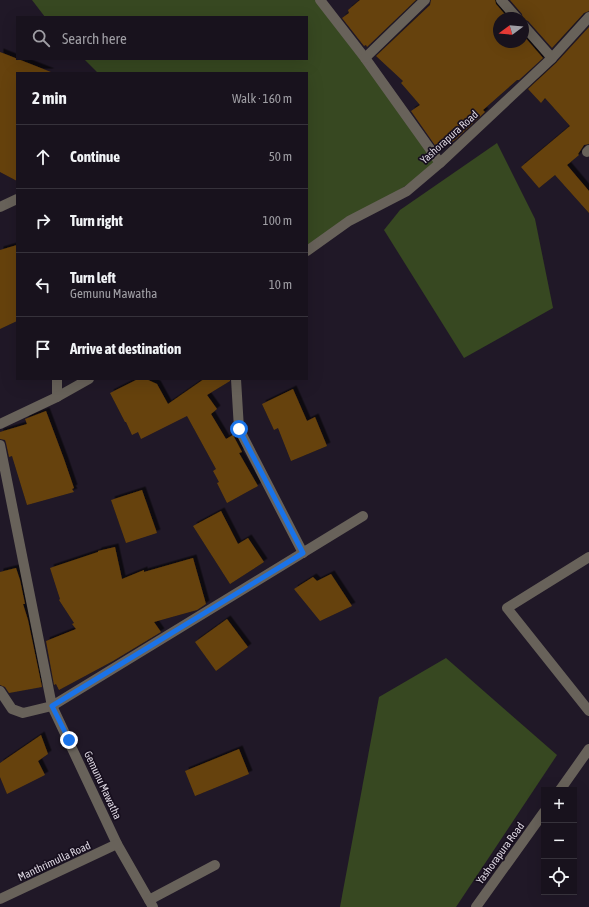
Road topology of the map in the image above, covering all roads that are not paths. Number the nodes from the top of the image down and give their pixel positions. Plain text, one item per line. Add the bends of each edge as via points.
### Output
1 (320, 0) edge
2 (425, 0) edge
3 (501, 0) edge
4 (512, 12) edge
5 (589, 17) edge
6 (529, 32) edge
7 (365, 58) junction
8 (552, 58) junction
9 (440, 163) junction
10 (16, 199) edge
11 (0, 207) edge
12 (308, 250) edge
13 (56, 380) edge
14 (87, 380) edge
15 (236, 380) edge
16 (58, 396) junction
17 (0, 424) edge
18 (0, 445) edge
19 (363, 516) dead end
20 (303, 553) junction
21 (589, 557) edge
22 (0, 691) edge
23 (52, 706) junction
24 (589, 711) edge
25 (589, 750) edge
26 (562, 787) edge
27 (541, 816) edge
28 (117, 844) junction
29 (215, 865) dead end
30 (0, 899) edge
31 (151, 904) edge
32 (476, 907) edge

1 - 7 street
2 - 7 street
3 - 4 street
5 - 8 street, Yashorapura Road
6 - 8 street
7 - 9 street
8 - 9 street, Yashorapura Road
9 - 12 street, Yashorapura Road via 407,191 349,222
10 - 11 street
13 - 16 street
14 - 16 street
15 - 20 street via 239,429
16 - 17 street
18 - 23 street, Gemunu Mawatha
19 - 20 street
20 - 23 street
21 - 24 street via 507,608
22 - 23 street via 12,709 23,713
23 - 28 street, Gemunu Mawatha
25 - 26 street
27 - 32 street, Yashorapura Road
28 - 30 street, Manthrimulla Road
28 - 31 street, Gemunu Mawatha
29 - 31 street

